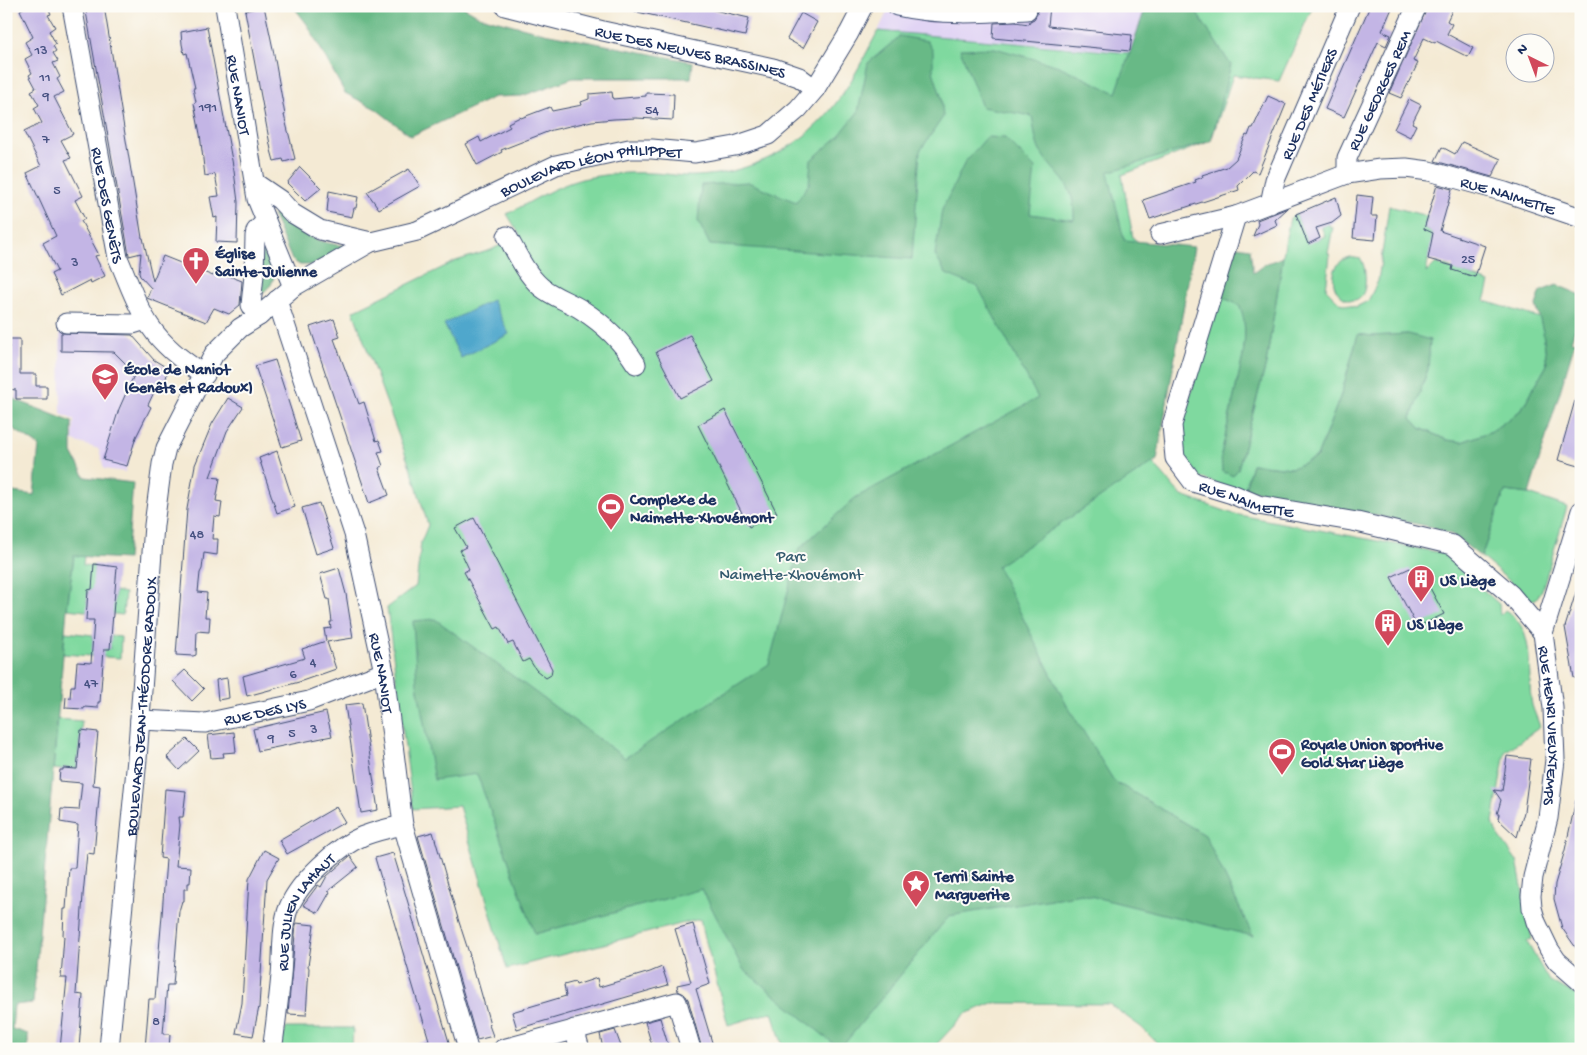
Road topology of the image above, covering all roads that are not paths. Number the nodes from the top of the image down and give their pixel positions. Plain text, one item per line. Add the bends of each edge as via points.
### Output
1 (72, 6) edge
2 (225, 6) edge
3 (505, 6) edge
4 (863, 6) edge
5 (898, 6) edge
6 (1350, 6) edge
7 (1411, 8) edge
8 (1027, 10) dead end
9 (815, 89) junction
10 (1347, 174) junction
11 (255, 183) junction
12 (1270, 204) junction
13 (1236, 216) junction
14 (1581, 218) edge
15 (266, 221) junction
16 (1160, 234) dead end
17 (507, 236) dead end
18 (372, 242) junction
19 (293, 287) junction
20 (277, 300) junction
21 (259, 316) junction
22 (146, 320) junction
23 (66, 323) dead end
24 (636, 364) dead end
25 (205, 376) junction
26 (1581, 511) edge
27 (1543, 633) junction
28 (384, 672) junction
29 (140, 720) junction
30 (403, 825) junction
31 (1581, 982) edge
32 (574, 1029) junction
33 (109, 1049) edge
34 (271, 1049) edge
35 (468, 1049) edge
36 (503, 1049) edge
37 (580, 1049) edge
38 (691, 1049) edge

1 - 22 street, RUE DES GENÊTS via 118,258
2 - 11 street, RUE NANIOT
3 - 9 street, RUE DES NEUVES BRASSINES via 603,32 774,68 799,77
4 - 9 street, BOULEVARD LÉON PHILIPPET
5 - 8 street via 971,13
6 - 12 street, RUE DES MÉTIERS via 1275,180
7 - 10 street, RUE GEORGES REM via 1347,158
9 - 18 street, BOULEVARD LÉON PHILIPPET via 768,135 735,146 695,153 629,149 556,165 417,231
10 - 12 street, RUE NAIMETTE
10 - 14 street, RUE NAIMETTE via 1406,168 1430,171
11 - 15 street, RUE NANIOT via 257,199
11 - 18 street via 280,200 292,213 320,230
12 - 13 street, RUE NAIMETTE
13 - 16 street, RUE NAIMETTE
13 - 27 street, RUE NAIMETTE via 1172,424 1175,458 1193,482 1258,505 1356,522 1453,546 1511,595
15 - 19 street, RUE NANIOT
15 - 21 street via 255,236 251,305
17 - 24 street via 525,269 542,288 582,310 608,330
18 - 19 street, BOULEVARD LÉON PHILIPPET
19 - 20 street, BOULEVARD LÉON PHILIPPET
20 - 21 street, BOULEVARD JEAN-THÉODORE RADOUX
20 - 28 street, RUE NANIOT via 354,534
21 - 25 street, BOULEVARD JEAN-THÉODORE RADOUX via 240,328 214,354
22 - 23 street via 133,324
22 - 25 street, RUE DES GENÊTS via 175,354
25 - 29 street, BOULEVARD JEAN-THÉODORE RADOUX via 180,419 162,464
26 - 27 street
27 - 31 street, RUE HENRI VIEUXTEMPS via 1554,708 1555,760 1548,818 1533,878 1532,908 1549,950
28 - 29 street, RUE DES LYS via 309,701 205,723
28 - 30 street, RUE NANIOT
29 - 33 street, BOULEVARD JEAN-THÉODORE RADOUX
30 - 34 street, RUE JULIEN LAHAUT via 360,837 319,867 300,888 289,907
30 - 35 street, RUE NANIOT
32 - 36 street
32 - 37 street
32 - 38 street via 676,1002

